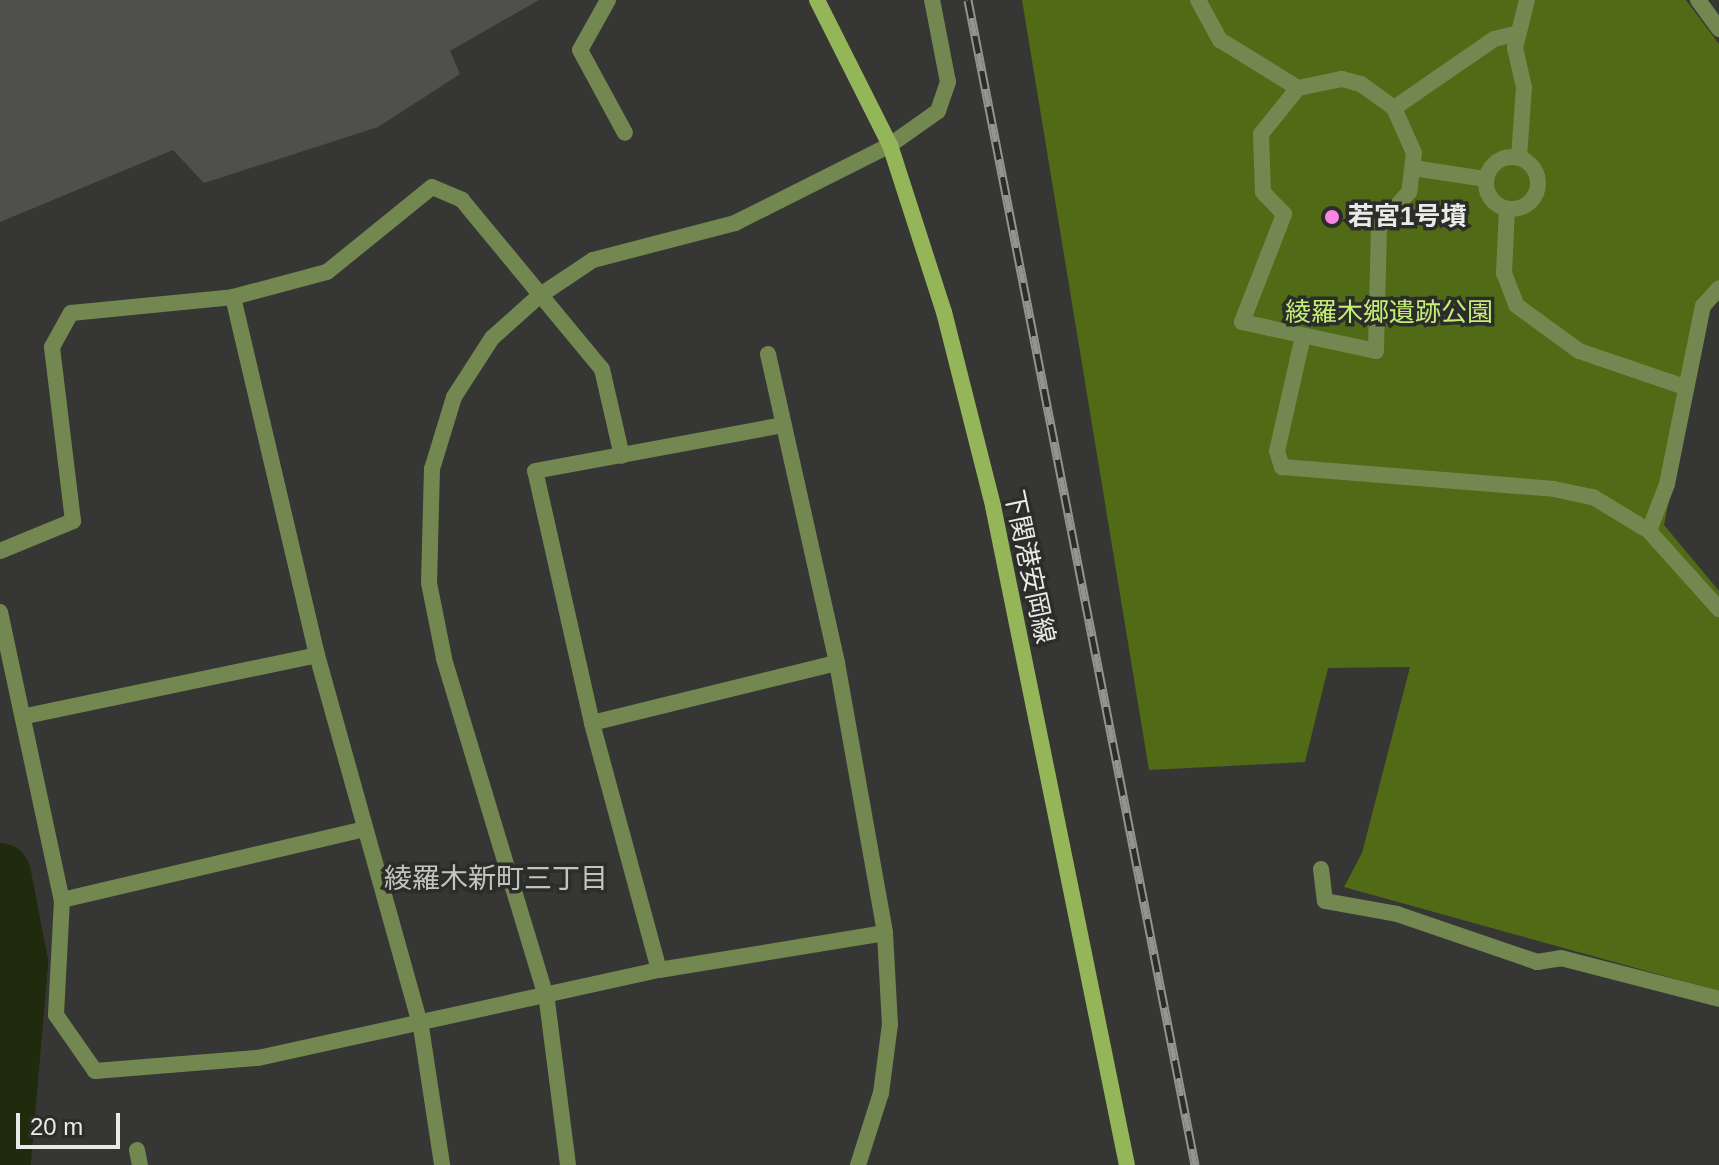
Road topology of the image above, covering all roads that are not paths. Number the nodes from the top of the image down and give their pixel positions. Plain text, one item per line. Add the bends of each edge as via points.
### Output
1 (608, 0) edge
2 (817, 0) edge
3 (932, 0) edge
4 (1198, 0) edge
5 (1527, 0) edge
6 (1698, 0) edge
7 (1719, 29) edge
8 (1516, 34) junction
9 (1298, 88) junction
10 (1394, 108) junction
11 (625, 133) dead end
12 (890, 145) junction
13 (1519, 158) junction
14 (1413, 168) junction
15 (1486, 179) junction
16 (1507, 209) junction
17 (1719, 288) edge
18 (539, 296) junction
19 (233, 297) junction
20 (1303, 336) junction
21 (768, 354) dead end
22 (1685, 387) junction
23 (784, 425) junction
24 (622, 456) junction
25 (1649, 531) junction
26 (0, 551) edge
27 (1719, 609) edge
28 (0, 612) edge
29 (317, 655) junction
30 (837, 663) junction
31 (26, 716) junction
32 (592, 723) junction
33 (365, 829) junction
34 (1321, 869) dead end
35 (62, 900) junction
36 (885, 933) junction
37 (659, 970) junction
38 (1719, 999) edge
39 (547, 1000) junction
40 (421, 1027) junction
41 (442, 1165) edge
42 (568, 1165) edge
43 (858, 1165) edge
44 (1127, 1165) edge

1 - 11 street via 580,50
2 - 12 main road, 下関港安岡線
3 - 12 street via 948,82 938,111
4 - 9 street via 1220,40
5 - 8 street
6 - 7 street
8 - 10 street via 1494,39
8 - 13 street via 1524,87
9 - 10 street via 1342,79
9 - 20 street via 1261,134 1263,192 1284,214 1242,322
10 - 14 street via 1411,139
12 - 18 street via 735,223 593,260
12 - 44 main road, 下関港安岡線 via 944,312 993,506
13 - 15 street via 1497,161
13 - 16 street via 1536,173 1536,195
14 - 15 street
14 - 20 street via 1409,192 1379,226 1376,351
15 - 16 street via 1491,199
16 - 22 street via 1504,273 1516,305 1579,351
17 - 22 street via 1703,306
18 - 19 street via 462,200 432,187 327,272
18 - 24 street via 602,369
18 - 39 street via 492,338 454,397 432,469 427,527 429,583 444,658
19 - 26 street via 71,313 52,347 73,521
19 - 29 street
20 - 25 street via 1277,451 1282,467 1554,489 1593,497
21 - 23 street
22 - 25 street via 1667,484
23 - 24 street
23 - 30 street
24 - 32 street via 535,471
25 - 27 street
28 - 31 street
29 - 31 street
29 - 33 street
30 - 32 street
30 - 36 street
31 - 35 street
32 - 37 street
33 - 35 street
33 - 40 street
34 - 38 street via 1322,900 1397,914 1537,962 1561,958
35 - 40 street via 56,1015 95,1071 258,1058
36 - 37 street
36 - 43 street via 890,1024 881,1093
37 - 39 street
39 - 40 street
39 - 42 street
40 - 41 street

